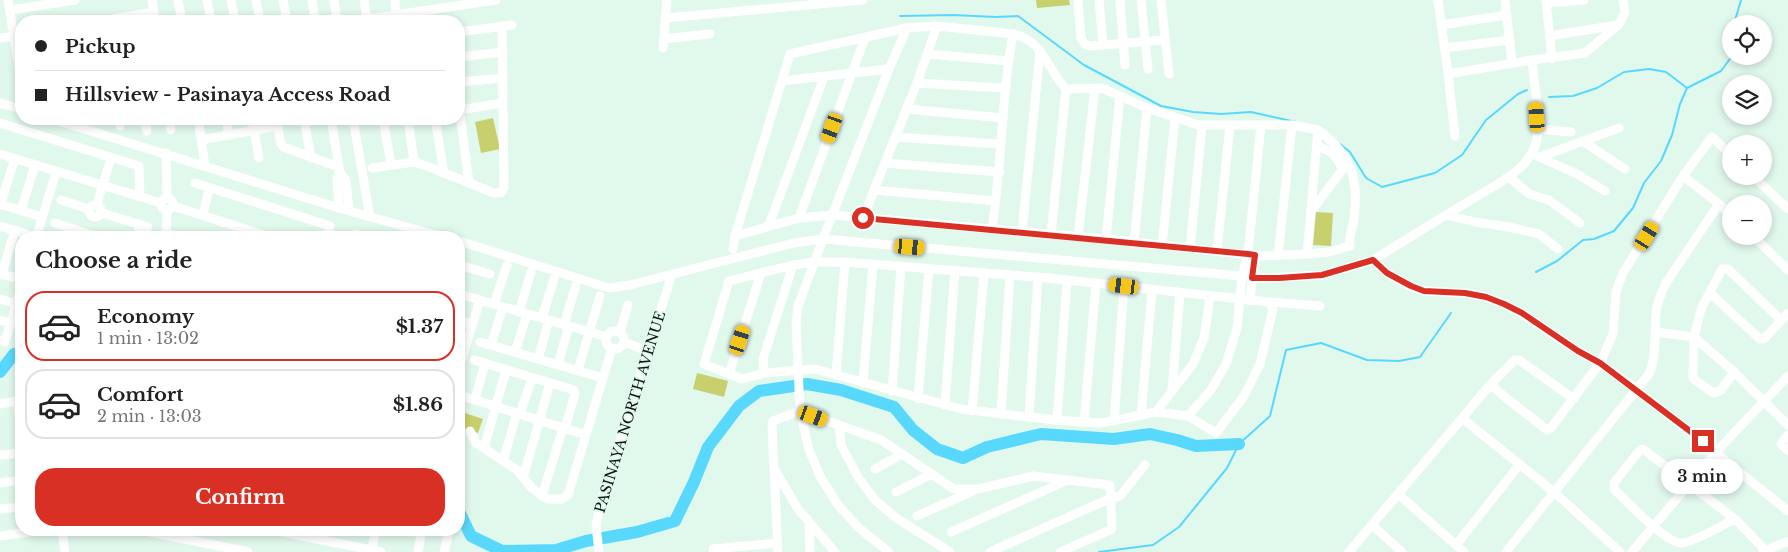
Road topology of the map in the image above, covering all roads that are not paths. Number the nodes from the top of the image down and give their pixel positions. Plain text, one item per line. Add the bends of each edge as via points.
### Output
1 (8, 0) edge
2 (75, 0) edge
3 (152, 0) edge
4 (178, 0) edge
5 (207, 0) edge
6 (231, 0) edge
7 (256, 0) edge
8 (283, 0) edge
9 (312, 0) edge
10 (334, 0) edge
11 (364, 0) edge
12 (395, 0) edge
13 (427, 0) edge
14 (496, 0) edge
15 (667, 0) edge
16 (864, 0) edge
17 (1078, 0) edge
18 (1099, 0) edge
19 (1120, 0) edge
20 (1141, 0) edge
21 (1161, 0) edge
22 (1438, 0) edge
23 (1505, 0) edge
24 (1584, 0) edge
25 (1623, 0) edge
26 (478, 1) edge
27 (813, 2) edge
28 (1546, 2) edge
29 (452, 3) edge
30 (10, 10) junction
31 (428, 10) junction
32 (155, 15) edge
33 (181, 15) edge
34 (209, 15) edge
35 (234, 15) edge
36 (259, 15) edge
37 (286, 15) edge
38 (314, 15) edge
39 (336, 15) edge
40 (366, 15) edge
41 (396, 15) edge
42 (408, 15) edge
43 (1507, 15) junction
44 (665, 18) junction
45 (1618, 24) junction
46 (512, 25) dead end
47 (1441, 25) junction
48 (15, 26) edge
49 (502, 26) junction
50 (937, 26) junction
51 (907, 28) junction
52 (465, 31) edge
53 (710, 34) dead end
54 (1013, 34) junction
55 (15, 36) edge
56 (1549, 36) junction
57 (0, 38) edge
58 (865, 38) junction
59 (1165, 40) junction
60 (1510, 40) junction
61 (1145, 42) junction
62 (1124, 43) junction
63 (1103, 45) junction
64 (1444, 48) junction
65 (1040, 51) junction
66 (503, 52) junction
67 (928, 54) junction
68 (465, 56) edge
69 (1552, 58) junction
70 (1532, 60) junction
71 (1008, 61) junction
72 (1512, 63) junction
73 (1125, 66) dead end
74 (1148, 68) dead end
75 (888, 69) junction
76 (852, 73) junction
77 (1169, 74) dead end
78 (1448, 74) junction
79 (824, 77) junction
80 (503, 78) junction
81 (465, 81) edge
82 (782, 81) junction
83 (917, 83) junction
84 (1005, 88) junction
85 (1095, 88) junction
86 (1066, 89) junction
87 (1120, 96) junction
88 (0, 103) edge
89 (503, 103) junction
90 (15, 107) edge
91 (465, 107) edge
92 (1147, 108) junction
93 (907, 109) junction
94 (1003, 118) junction
95 (1175, 118) junction
96 (0, 124) edge
97 (72, 125) edge
98 (146, 125) edge
99 (170, 125) edge
100 (199, 125) edge
101 (227, 125) edge
102 (253, 125) edge
103 (268, 125) edge
104 (278, 125) edge
105 (305, 125) edge
106 (332, 125) edge
107 (355, 125) edge
108 (384, 125) edge
109 (409, 125) edge
110 (436, 125) edge
111 (461, 125) edge
112 (1230, 125) junction
113 (1261, 125) junction
114 (1292, 125) junction
115 (1202, 126) junction
116 (1619, 128) dead end
117 (1538, 129) junction
118 (171, 130) dead end
119 (254, 130) junction
120 (1318, 130) junction
121 (147, 131) dead end
122 (1571, 132) dead end
123 (229, 135) junction
124 (1455, 136) dead end
125 (895, 137) junction
126 (201, 140) junction
127 (1584, 142) junction
128 (1001, 144) junction
129 (1318, 146) junction
130 (1722, 146) edge
131 (1531, 153) junction
132 (0, 154) edge
133 (169, 154) junction
134 (111, 158) junction
135 (259, 158) dead end
136 (311, 158) junction
137 (1540, 158) junction
138 (15, 159) junction
139 (414, 162) junction
140 (885, 163) junction
141 (392, 164) junction
142 (35, 165) junction
143 (205, 166) junction
144 (372, 168) dead end
145 (1625, 169) dead end
146 (339, 170) junction
147 (56, 172) junction
148 (1000, 172) junction
149 (444, 173) junction
150 (1683, 176) junction
151 (1509, 177) junction
152 (195, 183) dead end
153 (469, 183) junction
154 (1763, 185) edge
155 (102, 186) junction
156 (209, 188) junction
157 (874, 190) junction
158 (1605, 191) dead end
159 (140, 197) junction
160 (61, 200) dead end
161 (996, 201) junction
162 (168, 203) junction
163 (0, 204) edge
164 (1719, 204) junction
165 (1722, 207) edge
166 (339, 208) junction
167 (1788, 209) edge
168 (21, 210) junction
169 (96, 211) junction
170 (349, 211) junction
171 (1311, 211) junction
172 (203, 215) junction
173 (833, 215) junction
174 (1446, 215) junction
175 (42, 217) junction
176 (370, 217) junction
177 (798, 218) junction
178 (863, 218) junction
179 (55, 223) dead end
180 (1580, 223) dead end
181 (139, 224) junction
182 (769, 225) junction
183 (0, 226) edge
184 (148, 227) dead end
185 (992, 228) junction
186 (15, 230) junction
187 (18, 231) edge
188 (38, 231) edge
189 (76, 231) edge
190 (90, 231) edge
191 (139, 231) edge
192 (166, 231) edge
193 (252, 231) edge
194 (328, 231) edge
195 (421, 231) edge
196 (1022, 232) junction
197 (1051, 234) junction
198 (735, 236) junction
199 (1078, 237) junction
200 (823, 239) junction
201 (1106, 239) junction
202 (465, 243) edge
203 (1134, 243) junction
204 (1762, 245) edge
205 (1162, 246) junction
206 (1190, 248) junction
207 (733, 249) dead end
208 (1558, 249) dead end
209 (1217, 251) junction
210 (1252, 254) junction
211 (1307, 254) junction
212 (1278, 256) junction
213 (1373, 260) junction
214 (814, 262) junction
215 (845, 262) junction
216 (873, 264) junction
217 (507, 265) dead end
218 (793, 265) junction
219 (901, 266) junction
220 (465, 267) edge
221 (929, 268) junction
222 (955, 270) junction
223 (1788, 270) edge
224 (531, 272) dead end
225 (762, 273) junction
226 (984, 273) junction
227 (1, 274) edge
228 (490, 274) dead end
229 (672, 274) junction
230 (1010, 275) junction
231 (1038, 277) junction
232 (1247, 277) junction
233 (15, 278) edge
234 (554, 279) dead end
235 (1067, 280) junction
236 (1096, 283) junction
237 (576, 285) dead end
238 (1124, 286) junction
239 (1152, 290) junction
240 (1180, 293) junction
241 (1710, 293) junction
242 (465, 296) edge
243 (600, 296) dead end
244 (1210, 296) junction
245 (0, 299) edge
246 (480, 300) junction
247 (1246, 300) junction
248 (1270, 302) junction
249 (15, 303) edge
250 (628, 305) dead end
251 (499, 306) junction
252 (1320, 306) dead end
253 (15, 310) edge
254 (523, 313) junction
255 (1785, 316) edge
256 (545, 319) junction
257 (0, 320) edge
258 (465, 322) edge
259 (11, 323) junction
260 (472, 325) junction
261 (567, 326) junction
262 (589, 332) junction
263 (620, 332) junction
264 (1655, 332) junction
265 (607, 337) junction
266 (1694, 337) junction
267 (0, 340) edge
268 (465, 342) edge
269 (480, 342) dead end
270 (624, 342) junction
271 (492, 345) junction
272 (612, 348) junction
273 (648, 350) junction
274 (515, 352) junction
275 (538, 359) junction
276 (474, 360) dead end
277 (485, 363) junction
278 (1600, 363) junction
279 (558, 364) junction
280 (506, 370) junction
281 (578, 370) junction
282 (1734, 372) junction
283 (764, 373) junction
284 (729, 374) junction
285 (798, 375) junction
286 (836, 375) junction
287 (1788, 376) edge
288 (532, 378) junction
289 (603, 378) junction
290 (550, 383) junction
291 (863, 383) junction
292 (1490, 386) junction
293 (1636, 389) junction
294 (892, 391) junction
295 (1172, 391) junction
296 (465, 397) edge
297 (918, 398) junction
298 (1574, 399) junction
299 (475, 400) junction
300 (1765, 401) junction
301 (15, 402) edge
302 (0, 404) edge
303 (945, 406) junction
304 (496, 407) junction
305 (800, 411) junction
306 (972, 411) junction
307 (1156, 412) junction
308 (519, 414) junction
309 (1001, 414) junction
310 (1141, 415) junction
311 (1188, 416) junction
312 (1029, 417) junction
313 (1463, 419) junction
314 (539, 420) junction
315 (1057, 420) junction
316 (1114, 421) junction
317 (1084, 422) junction
318 (839, 425) junction
319 (1788, 425) edge
320 (564, 428) junction
321 (470, 431) dead end
322 (586, 435) junction
323 (1788, 435) edge
324 (484, 448) junction
325 (1788, 451) edge
326 (1716, 452) junction
327 (15, 454) edge
328 (902, 454) junction
329 (0, 455) edge
330 (503, 461) junction
331 (1520, 464) junction
332 (1145, 465) dead end
333 (774, 468) junction
334 (874, 468) dead end
335 (932, 474) junction
336 (524, 478) junction
337 (1068, 480) junction
338 (15, 481) edge
339 (0, 483) edge
340 (1688, 485) junction
341 (978, 489) junction
342 (896, 492) dead end
343 (1554, 492) junction
344 (1398, 494) junction
345 (542, 496) junction
346 (1111, 498) junction
347 (15, 507) edge
348 (0, 510) edge
349 (1788, 511) edge
350 (917, 516) dead end
351 (1735, 519) junction
352 (809, 522) junction
353 (1372, 525) junction
354 (1653, 526) junction
355 (952, 532) dead end
356 (15, 534) edge
357 (0, 536) edge
358 (63, 536) edge
359 (169, 536) edge
360 (301, 536) edge
361 (375, 536) edge
362 (421, 536) edge
363 (448, 536) edge
364 (1788, 541) edge
365 (1456, 545) junction
366 (778, 548) edge
367 (744, 549) edge
368 (599, 550) edge
369 (374, 551) edge
370 (1764, 551) edge
371 (65, 552) edge
372 (248, 552) edge
373 (418, 552) edge
374 (444, 552) edge
375 (714, 552) edge
376 (810, 552) edge
377 (835, 552) edge
378 (888, 552) edge
379 (950, 552) edge
380 (990, 552) edge
381 (1060, 552) edge
382 (1349, 552) edge
383 (1402, 552) edge
384 (1464, 552) edge
385 (1506, 552) edge
386 (1620, 552) edge
387 (1632, 552) edge

1 - 30 street
2 - 30 street
3 - 32 street
4 - 33 street
5 - 34 street
6 - 35 street
7 - 36 street
8 - 37 street
9 - 38 street
10 - 39 street
11 - 40 street
12 - 41 street
13 - 31 street
14 - 26 street
15 - 44 street
16 - 27 street
17 - 63 street via 1081,39 1085,44
18 - 63 street
19 - 62 street
20 - 61 street
21 - 59 street
22 - 47 street
23 - 43 street
24 - 28 street
25 - 45 street via 1625,12
26 - 29 street
27 - 44 street
28 - 56 street
29 - 31 street
30 - 48 street
31 - 42 street
43 - 47 street
43 - 60 street
44 - 53 street via 663,43
45 - 56 street
45 - 69 street via 1585,53
46 - 49 street
47 - 64 street
49 - 52 street
49 - 66 street
50 - 51 street
50 - 54 street
50 - 67 street
51 - 58 street
51 - 75 street
54 - 65 street via 1035,44
54 - 71 street
55 - 57 street
56 - 69 street
58 - 76 street
58 - 82 street via 790,54
59 - 61 street
59 - 77 street
60 - 64 street
60 - 72 street
61 - 62 street
61 - 74 street
62 - 63 street
62 - 73 street
64 - 78 street
65 - 86 street
65 - 196 street
66 - 68 street
66 - 80 street
67 - 71 street
67 - 83 street
69 - 70 street
70 - 72 street
70 - 117 street
71 - 84 street
72 - 78 street
75 - 76 street
75 - 173 street
76 - 79 street
76 - 177 street
78 - 124 street
79 - 82 street
79 - 182 street
80 - 81 street
80 - 89 street
82 - 198 street
83 - 84 street
83 - 93 street
84 - 94 street
85 - 86 street
85 - 87 street
85 - 199 street
86 - 197 street
87 - 92 street
87 - 201 street
88 - 90 street
89 - 91 street
89 - 153 street via 503,191 494,193
92 - 95 street
92 - 203 street
93 - 94 street
93 - 125 street
94 - 128 street
95 - 115 street
95 - 205 street
96 - 134 street
97 - 133 street
98 - 121 street
99 - 118 street
100 - 126 street
101 - 123 street
102 - 119 street
103 - 119 street
104 - 136 street via 283,148
105 - 136 street
106 - 146 street
107 - 176 street
108 - 141 street
109 - 139 street
110 - 149 street
111 - 153 street
112 - 113 street
112 - 115 street
112 - 209 street
113 - 114 street
113 - 210 street
114 - 120 street
114 - 212 street
115 - 206 street
116 - 127 street
117 - 122 street
117 - 131 street via 1536,145
119 - 123 street
119 - 135 street
120 - 129 street
120 - 211 street via 1339,149 1351,168 1355,180 1355,213 1350,246
123 - 126 street
125 - 128 street
125 - 140 street
126 - 143 street
127 - 137 street
127 - 145 street
128 - 148 street
129 - 171 street
129 - 171 street via 1333,153 1343,169
130 - 150 street via 1712,137
131 - 137 street
131 - 151 street via 1520,170
132 - 138 street
133 - 143 street
133 - 162 street
134 - 155 street
134 - 159 street via 138,166
136 - 146 street
137 - 158 street
138 - 142 street
138 - 163 street
139 - 141 street
139 - 149 street
140 - 148 street
140 - 157 street
141 - 144 street
142 - 147 street
142 - 168 street
143 - 166 street
146 - 166 street
146 - 170 street via 346,180
147 - 155 street
147 - 175 street
148 - 161 street
149 - 153 street
150 - 164 street
150 - 278 street via 1624,273 1616,292 1613,334
151 - 174 street
151 - 180 street via 1529,194 1548,200
152 - 156 street
154 - 167 street
155 - 159 street
155 - 169 street
156 - 172 street
156 - 194 street via 330,226
157 - 161 street
157 - 178 street
159 - 162 street
160 - 169 street
161 - 185 street
162 - 172 street
162 - 192 street
163 - 168 street
164 - 165 street
164 - 264 street via 1666,283 1657,305
166 - 170 street
168 - 175 street
169 - 181 street
169 - 190 street
170 - 176 street
171 - 211 street
172 - 193 street
173 - 177 street
173 - 178 street
173 - 200 street
174 - 208 street via 1539,234
174 - 213 street
175 - 188 street
176 - 195 street
177 - 182 street
178 - 185 street
179 - 189 street
181 - 184 street
181 - 191 street
182 - 198 street
183 - 186 street
185 - 196 street
186 - 187 street
186 - 227 street
196 - 197 street
197 - 199 street
198 - 207 street
199 - 201 street
200 - 214 street
200 - 229 street via 794,243
200 - 232 street
201 - 203 street
202 - 229 street via 606,287 630,285
203 - 205 street
204 - 223 street
205 - 206 street
206 - 209 street
209 - 210 street
210 - 212 street
210 - 232 street
211 - 212 street
213 - 232 street via 1322,275
213 - 278 street via 1394,278 1424,291 1465,293 1504,304
214 - 215 street
214 - 218 street
214 - 285 street via 798,306
215 - 216 street
215 - 286 street
216 - 219 street
216 - 291 street
217 - 251 street
218 - 225 street
218 - 283 street via 763,359
219 - 221 street
219 - 294 street
220 - 228 street
221 - 222 street
221 - 297 street
222 - 226 street
222 - 303 street
224 - 254 street
225 - 284 street
225 - 284 street via 729,281 704,364
226 - 230 street
226 - 306 street
227 - 233 street
229 - 273 street, PASINAYA NORTH AVENUE
230 - 231 street
230 - 309 street
231 - 235 street
231 - 312 street
232 - 247 street
234 - 256 street
235 - 236 street
235 - 315 street
236 - 238 street
236 - 317 street
237 - 261 street
238 - 239 street
238 - 316 street
239 - 240 street
239 - 310 street
240 - 244 street
240 - 295 street
241 - 255 street via 1760,339 1764,339
241 - 255 street via 1722,269 1728,269
241 - 266 street via 1701,309
242 - 246 street
243 - 262 street
244 - 247 street
244 - 295 street via 1204,338 1193,364
245 - 249 street
246 - 251 street
246 - 260 street
247 - 248 street
247 - 311 street via 1226,364 1211,390
248 - 252 street
248 - 311 street via 1273,309 1260,364 1244,396 1216,433
250 - 263 street
251 - 254 street
251 - 271 street
253 - 259 street
254 - 256 street
254 - 274 street
256 - 261 street
256 - 275 street
257 - 259 street
258 - 260 street
259 - 267 street via 5,342
260 - 268 street
261 - 262 street
261 - 279 street
262 - 265 street
262 - 281 street
263 - 265 street via 614,331
263 - 270 street
264 - 266 street
264 - 293 street via 1651,368
265 - 272 street
266 - 282 street
266 - 282 street via 1692,373 1696,381 1710,391 1718,392
269 - 271 street
270 - 272 street via 620,347
270 - 273 street
271 - 274 street
272 - 289 street
273 - 368 street, PASINAYA NORTH AVENUE via 602,496 596,525
274 - 275 street
275 - 279 street
276 - 277 street
277 - 280 street
277 - 299 street
278 - 293 street
278 - 298 street
279 - 281 street
280 - 288 street
280 - 304 street
281 - 289 street
282 - 300 street
283 - 284 street via 742,379
283 - 285 street
285 - 286 street via 815,370
285 - 305 street
286 - 291 street
287 - 300 street
288 - 290 street
288 - 308 street
289 - 322 street
290 - 314 street
290 - 320 street via 575,392
291 - 294 street
292 - 298 street via 1517,359
292 - 298 street via 1547,430
292 - 313 street
293 - 326 street
293 - 343 street
294 - 297 street
295 - 307 street
296 - 299 street
297 - 303 street
299 - 304 street
300 - 319 street
300 - 326 street
301 - 302 street
303 - 306 street
304 - 308 street
304 - 324 street
305 - 318 street
305 - 333 street via 774,421
305 - 378 street via 809,450 821,478 838,505
306 - 309 street
307 - 310 street
307 - 311 street
308 - 314 street
308 - 330 street
309 - 312 street
310 - 316 street
312 - 315 street
313 - 331 street
313 - 344 street
314 - 320 street
314 - 336 street
315 - 317 street
316 - 317 street
318 - 328 street via 881,440
318 - 379 street via 841,445 874,499 895,517
320 - 322 street
320 - 345 street
321 - 324 street via 474,441
322 - 345 street via 568,495 562,500
323 - 325 street via 1781,444
324 - 330 street
326 - 340 street
326 - 349 street
327 - 329 street
328 - 334 street
328 - 335 street
330 - 336 street
331 - 343 street
331 - 365 street
332 - 346 street via 1120,496
333 - 352 street
333 - 366 street
335 - 341 street via 954,489
335 - 342 street
336 - 345 street
337 - 341 street via 1033,476
337 - 346 street via 1110,485
337 - 355 street
338 - 339 street
340 - 351 street
340 - 354 street
340 - 354 street via 1646,451 1640,450 1614,483 1614,489
341 - 350 street
343 - 385 street
343 - 386 street
344 - 353 street
344 - 365 street
346 - 380 street
346 - 381 street via 1112,529
347 - 348 street
351 - 354 street via 1680,544
351 - 370 street
352 - 376 street
352 - 377 street
353 - 382 street
353 - 383 street
354 - 387 street
356 - 357 street
358 - 371 street
359 - 372 street
360 - 369 street
361 - 369 street
362 - 373 street
363 - 374 street
364 - 370 street
365 - 384 street
366 - 367 street
367 - 375 street via 713,548

